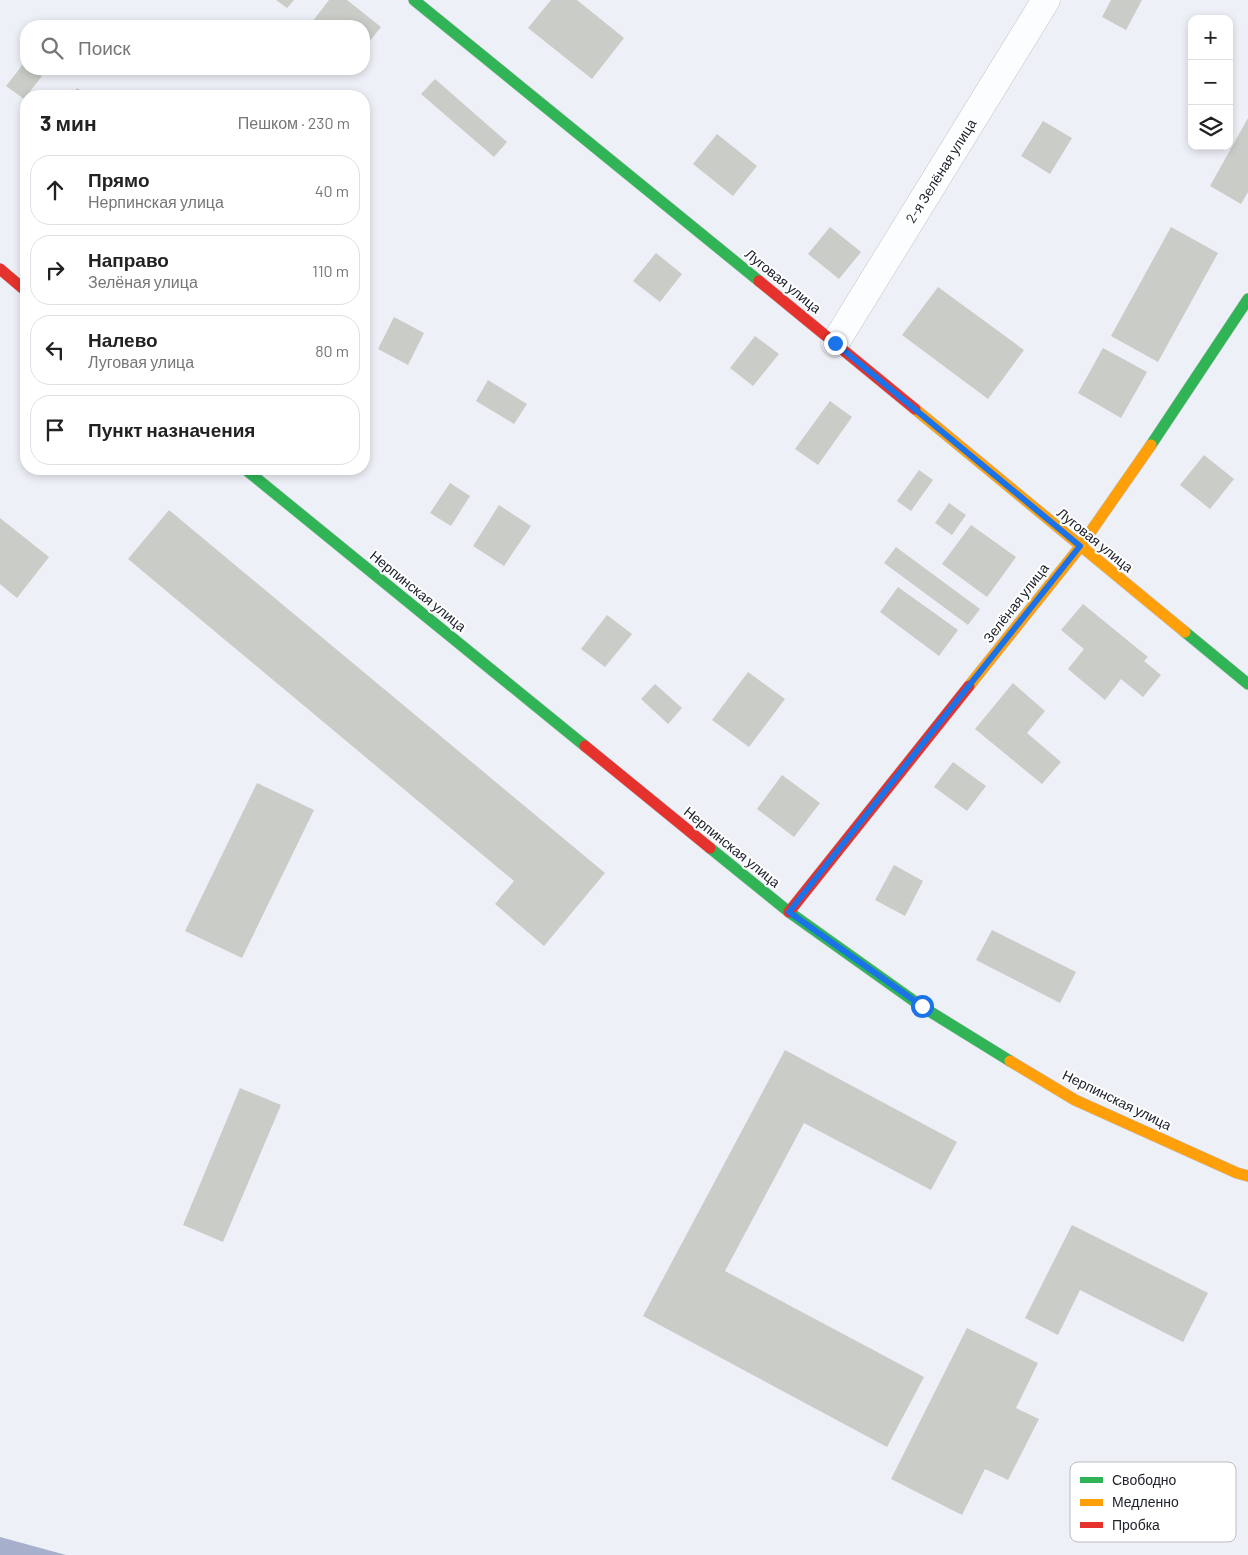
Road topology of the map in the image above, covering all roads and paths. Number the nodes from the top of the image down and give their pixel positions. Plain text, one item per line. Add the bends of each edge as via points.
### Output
1 (414, 0) edge
2 (1046, 0) edge
3 (0, 269) edge
4 (20, 286) edge
5 (1248, 299) edge
6 (835, 343) junction
7 (252, 475) edge
8 (1080, 546) junction
9 (1248, 684) edge
10 (789, 912) junction
11 (1248, 1176) edge

1 - 6 street, Луговая улица
2 - 6 street, 2-я Зелёная улица
3 - 4 street
5 - 8 street, Зелёная улица
6 - 8 street, Луговая улица
7 - 10 street, Нерпинская улица
8 - 9 street, Луговая улица
8 - 10 street, Зелёная улица
10 - 11 street, Нерпинская улица via 922,1006 1076,1100

